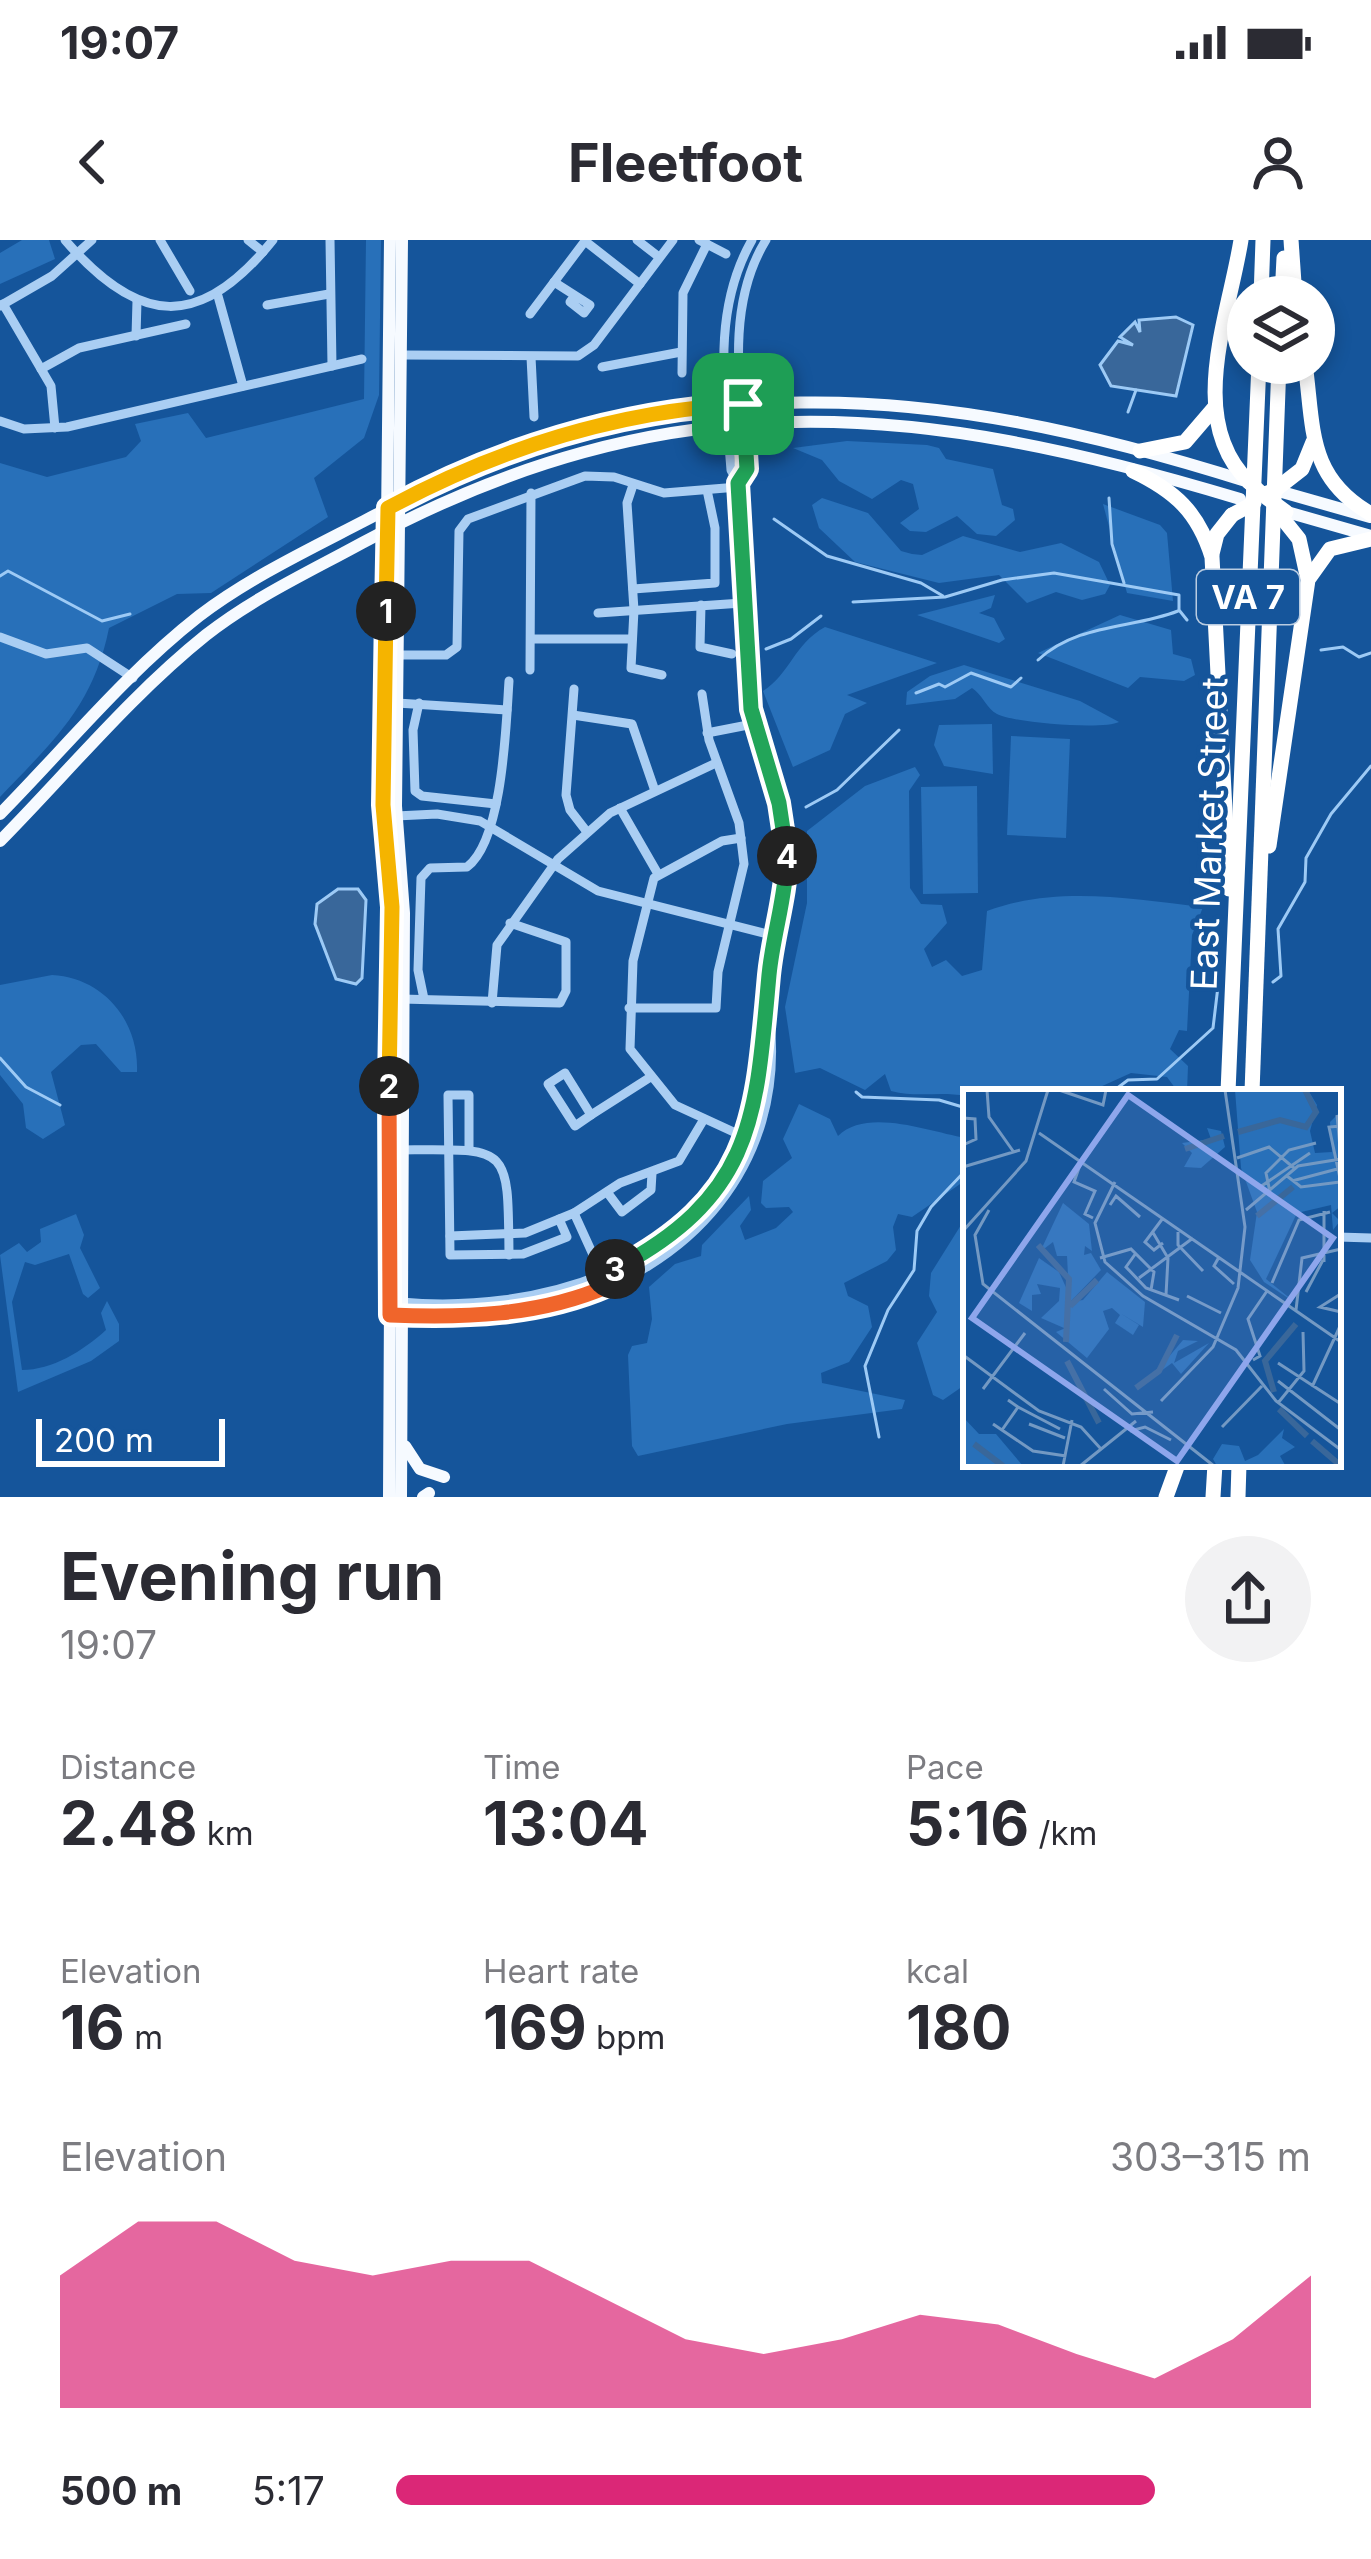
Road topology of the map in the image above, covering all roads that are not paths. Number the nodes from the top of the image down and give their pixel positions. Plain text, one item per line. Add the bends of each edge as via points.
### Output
1 (65, 240) edge
2 (92, 240) edge
3 (160, 240) edge
4 (248, 240) edge
5 (273, 240) edge
6 (329, 240) edge
7 (390, 240) edge
8 (402, 240) edge
9 (637, 240) edge
10 (673, 240) edge
11 (752, 240) edge
12 (766, 240) edge
13 (1240, 240) edge
14 (1263, 240) edge
15 (1288, 240) edge
16 (703, 242) edge
17 (263, 252) junction
18 (77, 254) junction
19 (725, 254) dead end
20 (659, 257) junction
21 (1262, 276) edge
22 (1284, 276) edge
23 (1292, 276) edge
24 (554, 282) junction
25 (640, 284) junction
26 (190, 291) dead end
27 (390, 292) junction
28 (329, 294) junction
29 (218, 296) junction
30 (573, 298) dead end
31 (136, 301) junction
32 (2, 305) edge
33 (267, 305) dead end
34 (530, 314) dead end
35 (186, 324) dead end
36 (136, 336) junction
37 (594, 345) junction
38 (681, 352) junction
39 (401, 355) junction
40 (531, 357) junction
41 (362, 359) dead end
42 (332, 366) junction
43 (41, 369) junction
44 (682, 373) dead end
45 (1258, 384) edge
46 (1278, 384) edge
47 (1307, 384) edge
48 (244, 386) junction
49 (728, 404) junction
50 (743, 404) junction
51 (1216, 405) junction
52 (534, 417) dead end
53 (0, 421) edge
54 (744, 421) junction
55 (728, 422) junction
56 (56, 428) junction
57 (1314, 433) junction
58 (1140, 451) junction
59 (1133, 471) junction
60 (399, 472) junction
61 (633, 485) junction
62 (738, 485) junction
63 (424, 489) junction
64 (707, 490) junction
65 (531, 494) junction
66 (1263, 497) junction
67 (393, 505) junction
68 (1371, 516) edge
69 (393, 526) junction
70 (1371, 538) edge
71 (356, 547) junction
72 (1211, 557) junction
73 (386, 562) junction
74 (1308, 580) junction
75 (634, 590) junction
76 (742, 603) junction
77 (701, 605) junction
78 (634, 610) junction
79 (598, 613) dead end
80 (0, 637) edge
81 (531, 639) junction
82 (632, 639) junction
83 (732, 654) dead end
84 (397, 655) junction
85 (530, 670) dead end
86 (662, 675) dead end
87 (133, 678) junction
88 (509, 681) dead end
89 (574, 689) dead end
90 (701, 694) dead end
91 (397, 703) junction
92 (419, 703) junction
93 (508, 710) junction
94 (572, 715) junction
95 (753, 724) junction
96 (707, 733) junction
97 (716, 763) junction
98 (656, 791) junction
99 (496, 804) junction
100 (620, 808) junction
101 (0, 814) edge
102 (396, 816) junction
103 (488, 824) junction
104 (587, 832) junction
105 (741, 838) junction
106 (0, 841) edge
107 (554, 865) junction
108 (658, 874) junction
109 (646, 904) junction
110 (1258, 914) junction
111 (510, 923) junction
112 (730, 925) junction
113 (775, 936) junction
114 (1234, 952) junction
115 (401, 999) junction
116 (424, 999) junction
117 (492, 1004) junction
118 (629, 1007) junction
119 (649, 1078) junction
120 (1228, 1089) edge
121 (1252, 1089) edge
122 (591, 1115) junction
123 (704, 1119) junction
124 (752, 1141) junction
125 (449, 1149) junction
126 (469, 1149) junction
127 (400, 1150) junction
128 (652, 1173) junction
129 (607, 1192) junction
130 (574, 1213) junction
131 (559, 1220) junction
132 (509, 1235) junction
133 (450, 1236) junction
134 (1341, 1237) edge
135 (1371, 1238) edge
136 (509, 1255) junction
137 (605, 1281) junction
138 (396, 1308) junction
139 (403, 1440) junction
140 (1177, 1467) edge
141 (1239, 1467) edge
142 (444, 1477) dead end
143 (389, 1497) edge
144 (401, 1497) edge
145 (1166, 1497) edge
146 (1238, 1497) edge

1 - 18 street
2 - 18 street
3 - 26 street
4 - 17 street
5 - 17 street
6 - 28 street
7 - 27 main road
8 - 39 main road
9 - 20 street
10 - 20 street
11 - 49 street via 725,307
12 - 50 street via 741,302
13 - 51 highway
14 - 21 highway
15 - 22 highway
15 - 23 highway
16 - 19 street
16 - 38 street via 683,293
17 - 29 street
18 - 31 street
18 - 32 street
20 - 25 street
24 - 25 street via 585,241
24 - 30 street
24 - 34 street
25 - 37 street
27 - 39 main road
27 - 67 main road
28 - 33 street
28 - 42 street
29 - 31 street via 170,307
29 - 48 street
31 - 36 street
32 - 43 street
35 - 36 street
36 - 43 street via 79,349
37 - 38 street via 606,366
37 - 40 street via 578,356
38 - 44 street
39 - 40 street
39 - 60 main road
40 - 52 street
41 - 42 street
42 - 48 street
43 - 56 street
45 - 114 highway, East Market Street / VA 7
46 - 110 highway, East Market Street / VA 7
47 - 57 highway
48 - 56 street
49 - 50 main road
49 - 55 street
49 - 63 main road via 564,435
50 - 54 street
50 - 58 main road via 940,407
51 - 58 highway via 1185,442
51 - 66 highway via 1219,439
53 - 56 street
54 - 55 main road
54 - 59 main road via 936,428
54 - 62 street via 747,469
55 - 62 street
55 - 69 main road via 576,451
57 - 66 highway via 1310,457
57 - 68 highway via 1328,480
58 - 66 main road
59 - 66 main road
59 - 72 highway via 1184,502
60 - 63 main road
60 - 67 main road
61 - 64 street
61 - 65 street via 596,475
61 - 75 street via 627,503
62 - 64 street
62 - 76 street
63 - 67 main road
64 - 75 street via 715,583
65 - 81 street
65 - 84 street via 461,526 454,651
66 - 68 main road
66 - 70 main road
66 - 72 highway via 1217,534
66 - 74 highway via 1304,550
67 - 69 main road
67 - 87 main road via 224,598
69 - 71 main road
69 - 73 main road
69 - 84 main road
70 - 74 highway via 1330,549
71 - 73 main road via 377,549
71 - 106 main road via 208,633
72 - 114 highway
73 - 138 main road
74 - 110 highway
75 - 78 street
76 - 77 street
76 - 95 street
77 - 78 street
77 - 83 street via 700,646
78 - 79 street
78 - 82 street
80 - 87 street via 46,654 100,652
81 - 82 street
81 - 85 street
82 - 86 street via 634,672
84 - 91 main road
87 - 101 main road
88 - 93 street
89 - 94 street
90 - 96 street
91 - 92 street
91 - 102 main road
92 - 93 street
92 - 99 street via 415,791
93 - 99 street
94 - 98 street via 632,724
94 - 104 street via 566,795
95 - 96 street
95 - 113 street via 785,829
96 - 97 street
97 - 98 street
97 - 105 street
98 - 100 street
99 - 103 street
100 - 104 street
100 - 108 street
102 - 103 street via 447,814
102 - 115 main road
103 - 107 street
103 - 116 street via 470,866 434,866 421,878
104 - 107 street
105 - 108 street
105 - 112 street via 744,870
107 - 109 street via 591,888
107 - 111 street
108 - 109 street
109 - 112 street
109 - 118 street
110 - 121 highway, East Market Street / VA 7
111 - 117 street via 494,954
111 - 117 street via 563,938 565,996 554,1005
112 - 113 street
112 - 118 street via 715,1010
113 - 124 street
114 - 120 highway, East Market Street / VA 7
115 - 116 street
115 - 127 main road
116 - 117 street
118 - 119 street via 630,1049
119 - 122 street
119 - 123 street
122 - 122 street via 574,1126 548,1084 565,1073
123 - 124 street
123 - 128 street via 679,1161
124 - 137 street via 685,1222
125 - 126 street
125 - 126 street via 448,1095 469,1095
125 - 127 street
125 - 133 street
126 - 132 street via 493,1156 507,1174
127 - 138 main road
128 - 129 street
128 - 129 street via 651,1190 622,1212
129 - 130 street
130 - 131 street
130 - 137 street
131 - 132 street
131 - 136 street via 567,1237
132 - 133 street
132 - 136 street
133 - 136 street via 450,1255
134 - 135 street
137 - 138 street via 520,1311
138 - 139 main road
138 - 143 main road
139 - 142 main road via 420,1469
139 - 144 main road
140 - 145 highway
141 - 146 highway

